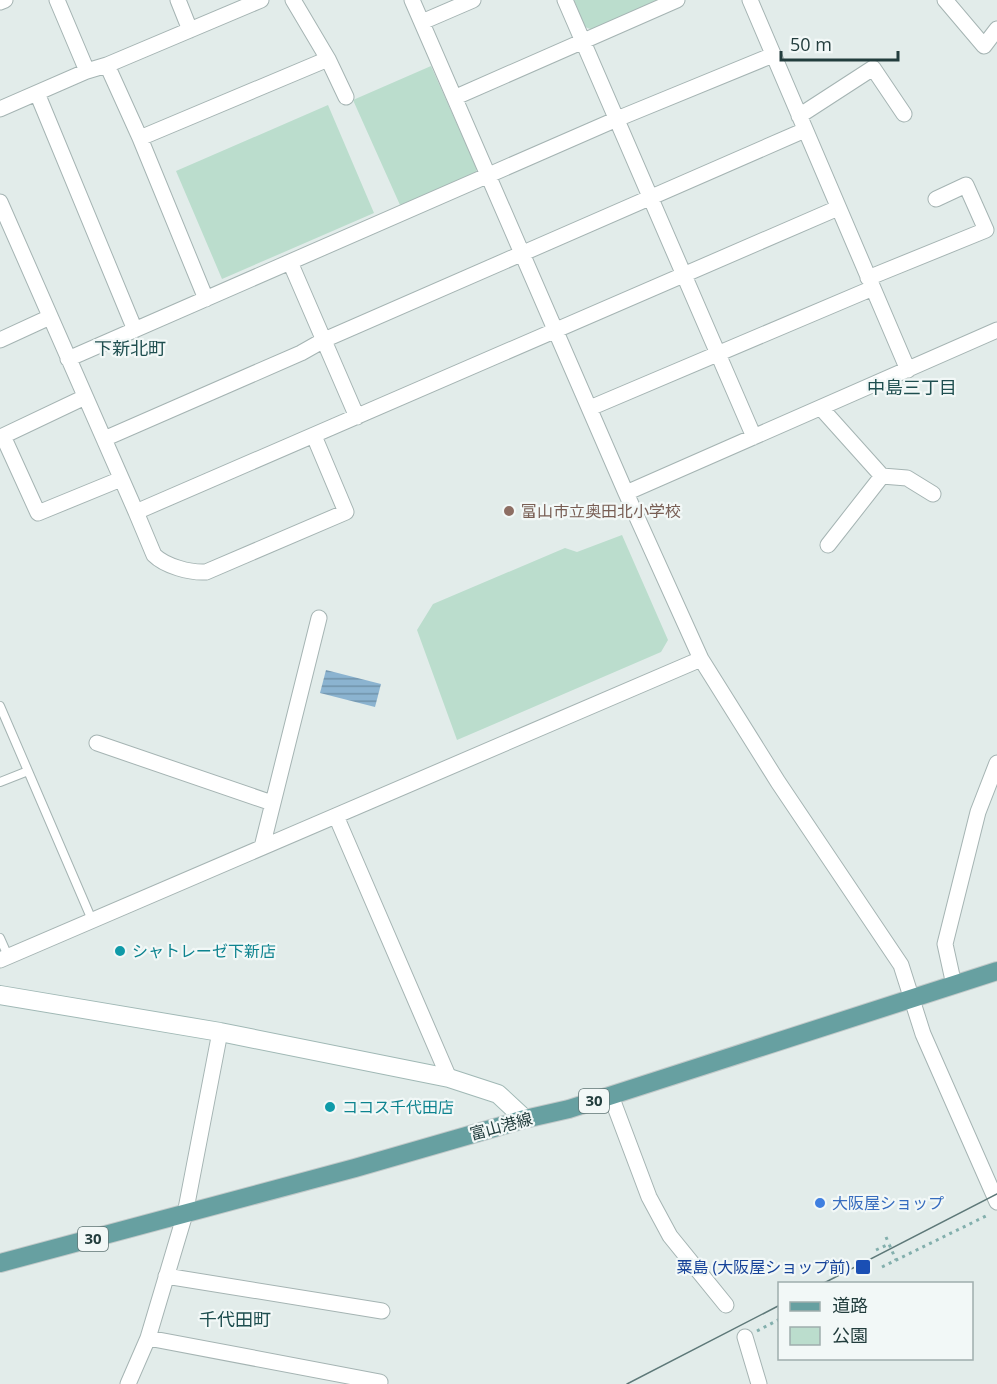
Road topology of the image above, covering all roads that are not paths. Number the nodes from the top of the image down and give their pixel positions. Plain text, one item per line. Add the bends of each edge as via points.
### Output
1 (5, 0) edge
2 (57, 0) edge
3 (178, 0) edge
4 (261, 0) edge
5 (292, 0) edge
6 (412, 0) edge
7 (473, 0) edge
8 (565, 0) edge
9 (676, 0) edge
10 (945, 0) edge
11 (752, 1) edge
12 (0, 2) edge
13 (422, 22) junction
14 (997, 29) edge
15 (190, 30) junction
16 (583, 41) junction
17 (773, 55) junction
18 (328, 59) junction
19 (107, 65) junction
20 (87, 70) junction
21 (37, 93) junction
22 (346, 97) dead end
23 (456, 97) junction
24 (0, 109) edge
25 (904, 114) dead end
26 (617, 119) junction
27 (802, 123) junction
28 (140, 138) junction
29 (489, 175) junction
30 (651, 197) junction
31 (936, 199) dead end
32 (0, 202) edge
33 (838, 208) junction
34 (523, 253) junction
35 (290, 262) junction
36 (684, 274) junction
37 (870, 283) junction
38 (206, 299) junction
39 (50, 317) junction
40 (135, 330) junction
41 (556, 330) junction
42 (996, 335) edge
43 (0, 340) edge
44 (324, 340) junction
45 (718, 354) junction
46 (68, 359) junction
47 (908, 370) junction
48 (86, 397) junction
49 (590, 408) junction
50 (821, 408) junction
51 (357, 417) junction
52 (314, 436) junction
53 (754, 437) junction
54 (104, 439) junction
55 (882, 476) junction
56 (121, 479) junction
57 (626, 493) junction
58 (933, 494) dead end
59 (136, 512) junction
60 (828, 544) dead end
61 (319, 618) dead end
62 (701, 659) junction
63 (0, 706) edge
64 (97, 743) dead end
65 (997, 763) edge
66 (28, 771) junction
67 (0, 782) edge
68 (272, 803) junction
69 (336, 816) junction
70 (262, 847) junction
71 (92, 920) junction
72 (0, 938) edge
73 (4, 958) edge
74 (997, 971) edge
75 (954, 985) junction
76 (0, 995) edge
77 (913, 999) junction
78 (220, 1032) junction
79 (449, 1078) junction
80 (611, 1096) junction
81 (525, 1119) junction
82 (997, 1202) edge
83 (185, 1214) junction
84 (0, 1263) edge
85 (166, 1276) junction
86 (726, 1305) dead end
87 (382, 1311) dead end
88 (148, 1338) junction
89 (745, 1339) road end
90 (380, 1382) dead end
91 (128, 1384) edge
92 (759, 1384) edge

1 - 12 street
2 - 20 street
3 - 15 street
4 - 15 street
5 - 18 street
6 - 13 street
7 - 13 street
8 - 16 street
9 - 16 street
10 - 14 street via 984,46
11 - 17 street
13 - 23 street
15 - 19 street
16 - 23 street
16 - 26 street
17 - 26 street
17 - 27 street
18 - 22 street
18 - 28 street
19 - 20 street
19 - 28 street
20 - 21 street
21 - 24 street
21 - 40 street
23 - 29 street
25 - 27 street via 873,68
26 - 29 street
26 - 30 street
27 - 30 street
27 - 33 street
28 - 38 street
29 - 34 street
29 - 35 street
30 - 34 street
30 - 36 street
31 - 37 street via 966,185 986,230
32 - 39 street
33 - 36 street
33 - 37 street
34 - 41 street
34 - 44 street
35 - 38 street
35 - 44 street
36 - 41 street
36 - 45 street
37 - 45 street
37 - 47 street
38 - 40 street
39 - 43 street
39 - 46 street
40 - 46 street
41 - 49 street
41 - 51 street
42 - 47 street
44 - 51 street
44 - 54 street
45 - 49 street
45 - 53 street
46 - 48 street
47 - 50 street
48 - 54 street
48 - 56 street via 3,436 38,513
49 - 57 street
50 - 53 street
50 - 55 street
51 - 52 street
52 - 59 street
52 - 59 street via 346,512 206,572 159,560
53 - 57 street
54 - 56 street
55 - 58 street via 907,478
55 - 60 street
56 - 59 street
57 - 62 street
61 - 68 street
62 - 69 street
62 - 77 street via 901,965
63 - 66 lane
64 - 68 street
65 - 75 street via 978,812 945,944
66 - 67 lane
66 - 71 lane
68 - 70 street
69 - 70 street
69 - 79 street
70 - 71 street
71 - 73 street
72 - 73 lane
74 - 75 main road, 富山港線 / 30
75 - 77 main road, 富山港線 / 30
76 - 78 street
77 - 80 main road, 富山港線 / 30
77 - 82 street via 923,1034
78 - 79 street
78 - 83 street
79 - 81 street via 498,1094
80 - 81 main road, 富山港線 / 30
80 - 86 street via 649,1197 670,1236
81 - 83 main road, 富山港線 / 30
83 - 84 main road, 富山港線 / 30
83 - 85 street
85 - 87 street
85 - 88 street
88 - 90 street
88 - 91 street
89 - 92 street

